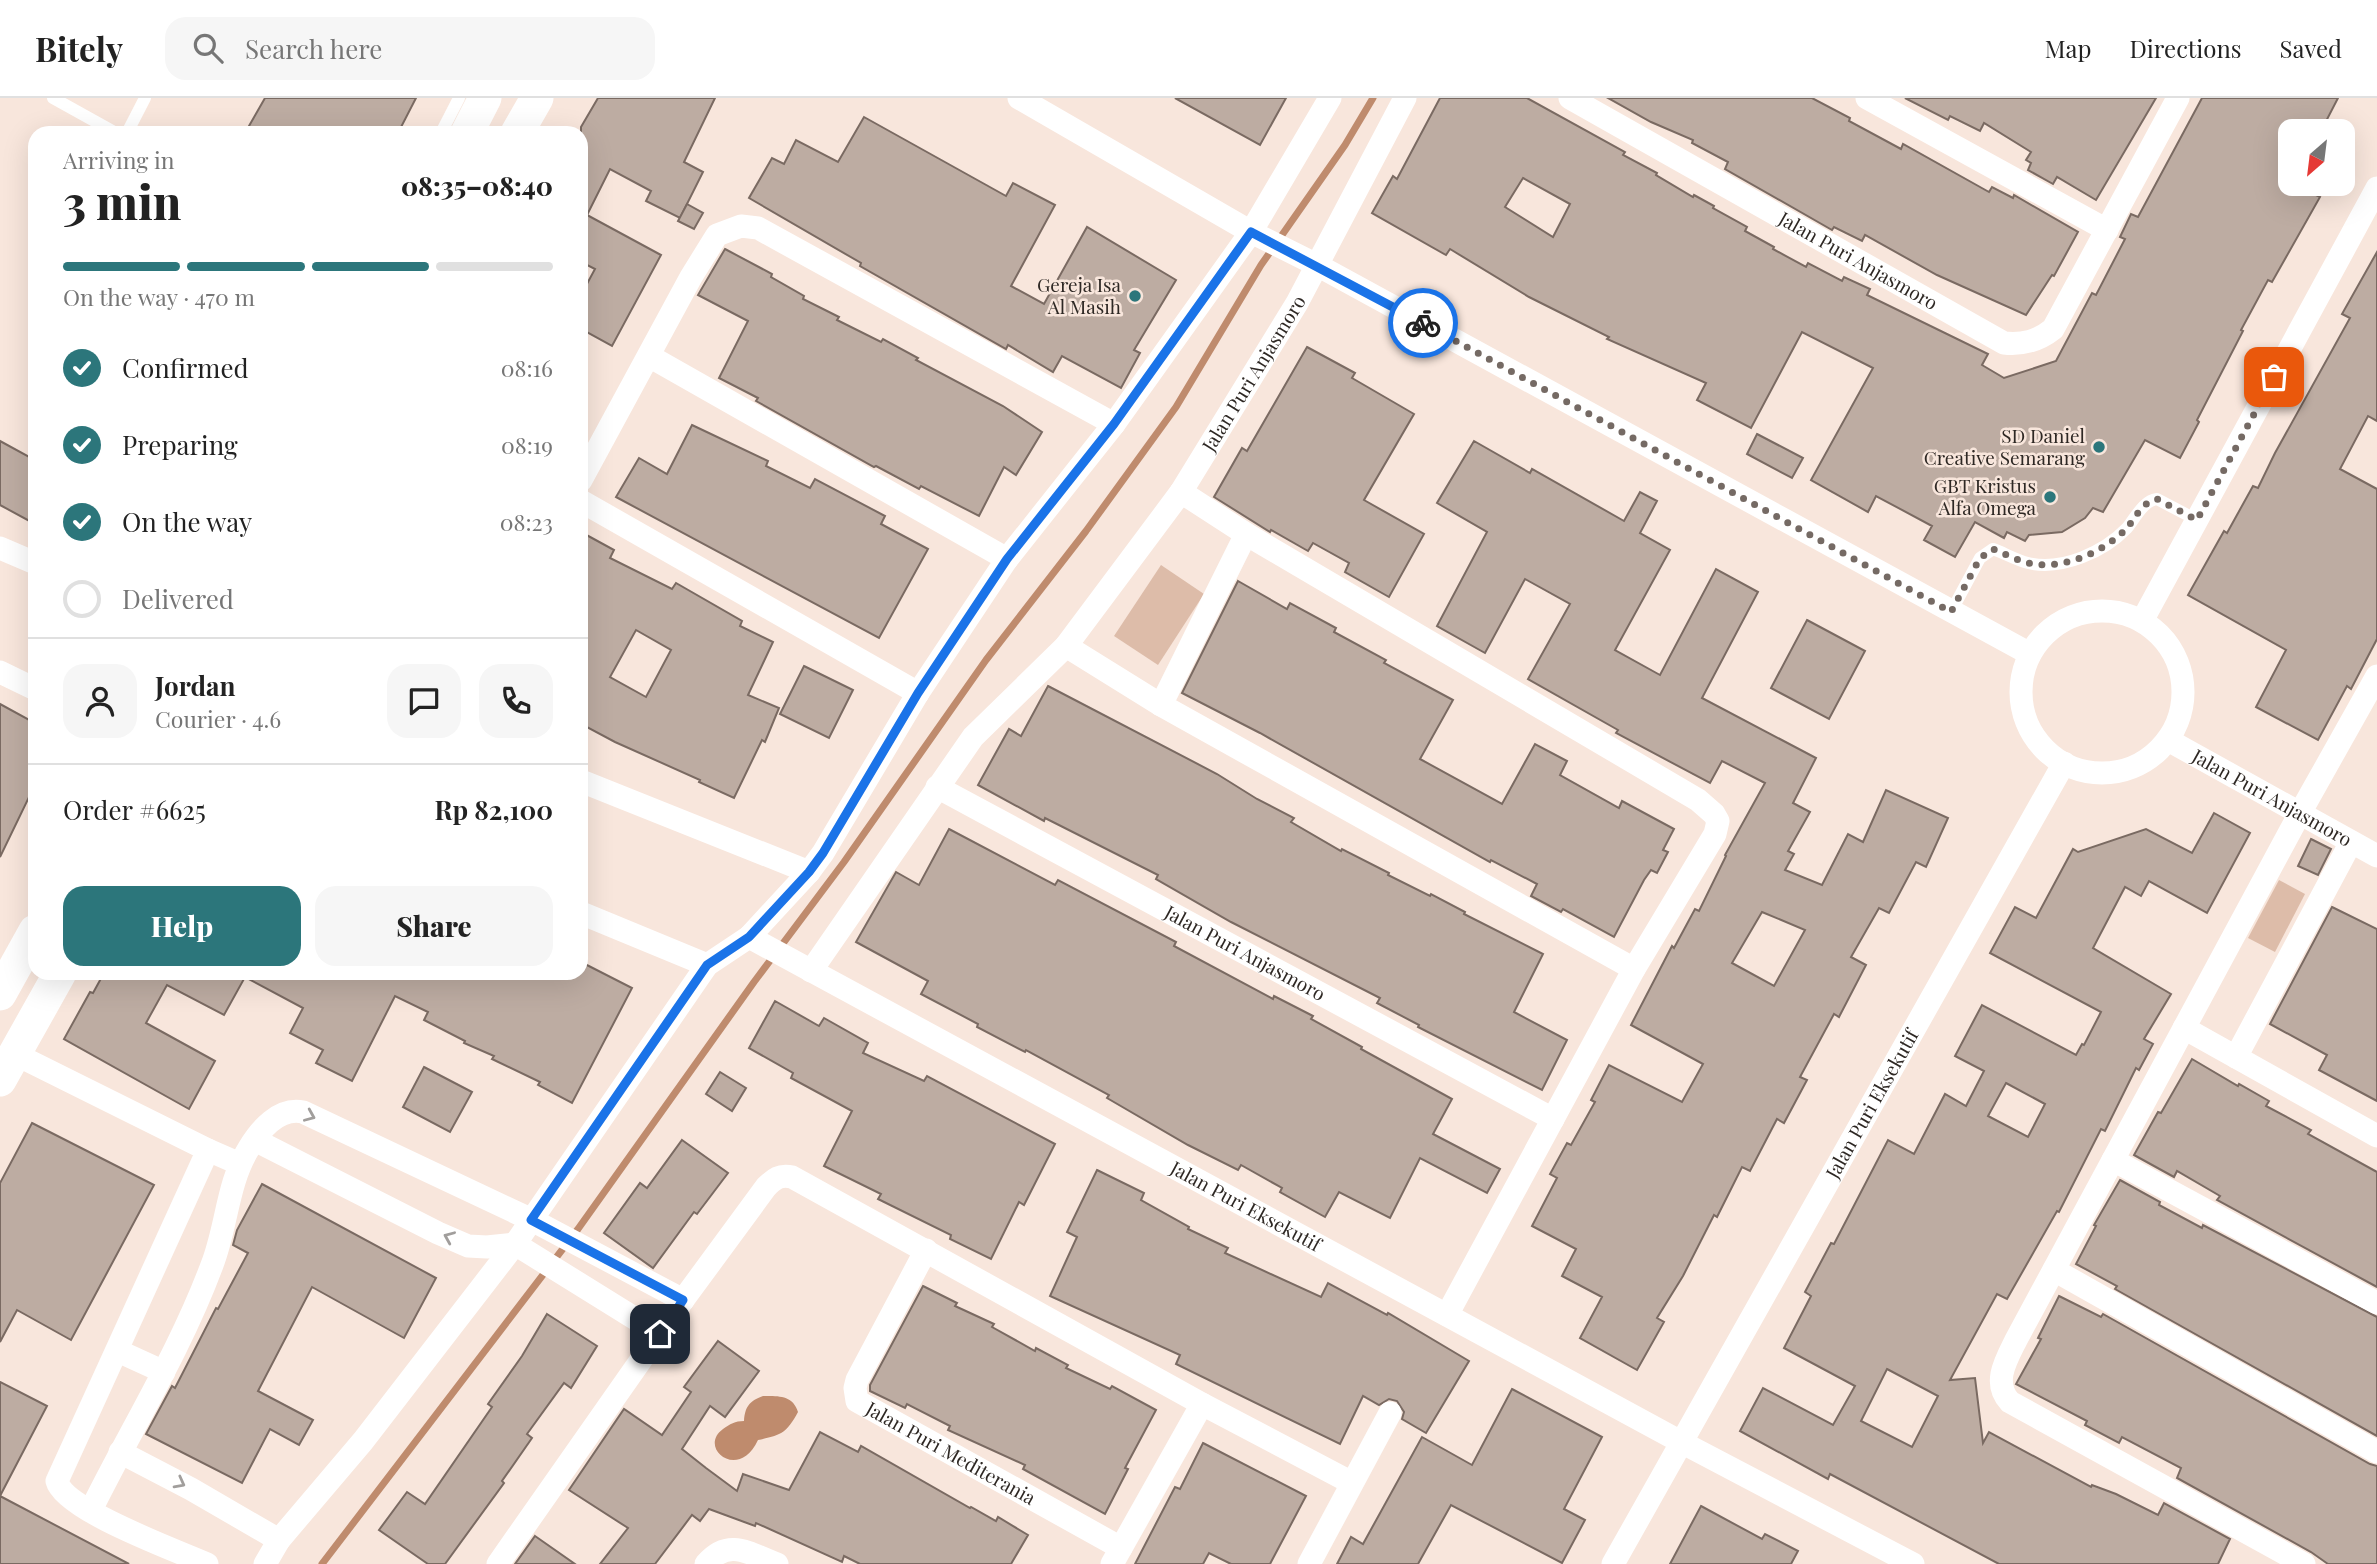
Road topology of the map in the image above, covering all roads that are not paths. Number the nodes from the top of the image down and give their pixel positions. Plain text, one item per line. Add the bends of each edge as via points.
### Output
1 (52, 98) edge
2 (459, 98) edge
3 (485, 98) edge
4 (537, 98) edge
5 (1019, 98) edge
6 (1330, 98) edge
7 (1405, 98) edge
8 (1570, 98) edge
9 (1867, 98) edge
10 (2178, 98) edge
11 (143, 99) edge
12 (103, 126) edge
13 (130, 126) edge
14 (445, 126) edge
15 (471, 126) edge
16 (521, 126) edge
17 (2377, 188) edge
18 (2106, 230) junction
19 (1257, 234) junction
20 (1310, 262) junction
21 (649, 356) junction
22 (1114, 424) junction
23 (588, 467) edge
24 (1181, 492) junction
25 (588, 505) edge
26 (2197, 520) junction
27 (1246, 534) junction
28 (0, 548) edge
29 (1007, 559) junction
30 (28, 560) edge
31 (1951, 612) junction
32 (2142, 621) junction
33 (1066, 646) junction
34 (2029, 654) junction
35 (0, 672) edge
36 (2377, 676) edge
37 (28, 686) edge
38 (918, 693) junction
39 (1161, 705) junction
40 (2168, 740) junction
41 (2064, 763) junction
42 (588, 784) edge
43 (937, 787) junction
44 (2300, 813) junction
45 (2351, 842) junction
46 (2377, 856) edge
47 (809, 872) junction
48 (588, 916) edge
49 (749, 937) junction
50 (28, 944) edge
51 (707, 965) junction
52 (807, 969) junction
53 (1634, 969) junction
54 (56, 980) edge
55 (0, 994) edge
56 (2184, 1028) junction
57 (2236, 1057) junction
58 (7, 1067) edge
59 (1553, 1119) junction
60 (2377, 1136) edge
61 (255, 1140) junction
62 (208, 1150) junction
63 (2113, 1160) junction
64 (240, 1164) junction
65 (531, 1220) junction
66 (515, 1244) junction
67 (926, 1250) junction
68 (2053, 1270) junction
69 (683, 1300) junction
70 (2377, 1303) edge
71 (1447, 1315) junction
72 (660, 1334) junction
73 (118, 1351) junction
74 (164, 1372) junction
75 (1202, 1404) junction
76 (1390, 1413) dead end
77 (1681, 1442) junction
78 (120, 1452) junction
79 (2377, 1452) edge
80 (1352, 1483) junction
81 (91, 1510) junction
82 (279, 1540) junction
83 (1117, 1556) edge
84 (207, 1564) edge
85 (265, 1564) edge
86 (498, 1564) edge
87 (706, 1564) edge
88 (777, 1564) edge
89 (1309, 1564) edge
90 (1613, 1564) edge
91 (1913, 1564) edge
92 (2304, 1564) edge

1 - 12 lane
2 - 14 lane
3 - 15 street
4 - 16 street
5 - 19 street
6 - 19 street
7 - 20 street, Jalan Puri Anjasmoro
8 - 18 street, Jalan Puri Anjasmoro via 2004,343 2030,342 2053,329
9 - 18 street
10 - 18 street, Jalan Puri Anjasmoro
11 - 13 lane
17 - 26 street
19 - 20 street
19 - 22 street
20 - 24 street, Jalan Puri Anjasmoro via 1297,303
20 - 31 street
21 - 22 street via 717,235 741,226 758,228
21 - 23 street
21 - 29 street
22 - 29 street
24 - 27 street
24 - 33 street, Jalan Puri Anjasmoro
25 - 38 street
26 - 31 lane via 2154,499 2100,550 2063,563 2030,563 1993,549 1980,558
26 - 32 street
27 - 39 street
27 - 53 street via 1698,800 1714,814 1718,821 1715,834
28 - 30 street
29 - 38 street
31 - 34 street
32 - 34 street via 2118,612 2091,611 2066,619 2045,634
32 - 40 street via 2163,638 2177,661 2183,687 2180,714
33 - 39 street
33 - 43 street, Jalan Puri Anjasmoro via 973,737
34 - 41 street via 2022,678 2025,715 2044,748
35 - 37 street
36 - 44 street
38 - 47 street
39 - 53 street
40 - 41 street via 2133,767 2086,771
40 - 44 street, Jalan Puri Anjasmoro
41 - 77 street, Jalan Puri Eksekutif
42 - 47 street
43 - 52 street, Jalan Puri Anjasmoro
43 - 59 street, Jalan Puri Anjasmoro
44 - 45 street, Jalan Puri Anjasmoro
44 - 56 street
45 - 46 street, Jalan Puri Anjasmoro
45 - 57 street
47 - 49 street
48 - 51 street
49 - 51 street
49 - 52 street, Jalan Puri Eksekutif
50 - 55 street
51 - 65 street
52 - 71 street, Jalan Puri Eksekutif
53 - 59 street
54 - 58 street
56 - 57 street
56 - 63 street
57 - 60 street
58 - 62 street
59 - 71 street
61 - 64 street
61 -> 65 street via 278,1116 303,1112
66 -> 61 street via 468,1246
62 - 64 street
62 - 73 street
63 - 68 street
63 - 70 street
64 - 74 street via 212,1265
65 - 66 street
65 - 69 street
66 - 72 street
66 - 82 street via 363,1441
67 - 69 street via 792,1177 781,1176 766,1187
67 - 75 street
67 - 83 street, Jalan Puri Mediterania via 857,1380 856,1401
68 - 79 street
68 - 92 street via 2005,1363 2003,1395
69 - 72 street
71 - 77 street, Jalan Puri Eksekutif
72 - 86 street
73 - 74 street
73 - 81 street via 57,1481 66,1496
74 - 78 street
75 - 80 street
75 - 83 street, Jalan Puri Mediterania
76 - 80 street
77 - 90 street, Jalan Puri Eksekutif
77 - 91 street, Jalan Puri Eksekutif
78 - 81 street
78 -> 82 street
80 - 89 street
81 - 84 street via 125,1530
82 - 85 street
87 - 88 street via 730,1549

